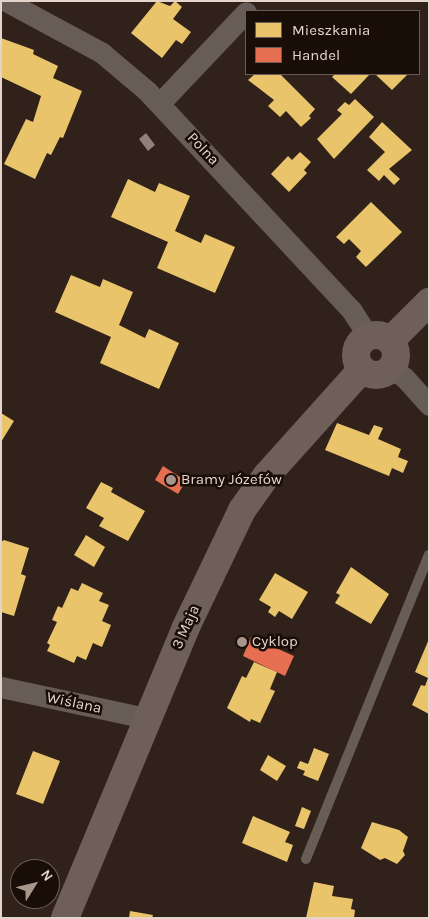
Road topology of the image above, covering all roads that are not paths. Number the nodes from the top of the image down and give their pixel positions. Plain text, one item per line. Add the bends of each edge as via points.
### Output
1 (6, 1) edge
2 (245, 14) edge
3 (160, 103) junction
4 (429, 302) edge
5 (380, 338) junction
6 (362, 369) junction
7 (391, 369) junction
8 (429, 406) edge
9 (429, 555) edge
10 (1, 687) edge
11 (146, 718) junction
12 (306, 859) dead end
13 (65, 918) edge

1 - 3 street, Polna via 102,53
2 - 3 street
3 - 5 street, Polna
4 - 5 street
5 - 6 street via 361,340 356,351
5 - 7 street via 397,352
6 - 7 street via 380,375
6 - 11 street, 3 Maja via 267,475 242,510
7 - 8 street via 404,377
9 - 12 lane
10 - 11 street, Wiślana
11 - 13 street, 3 Maja

